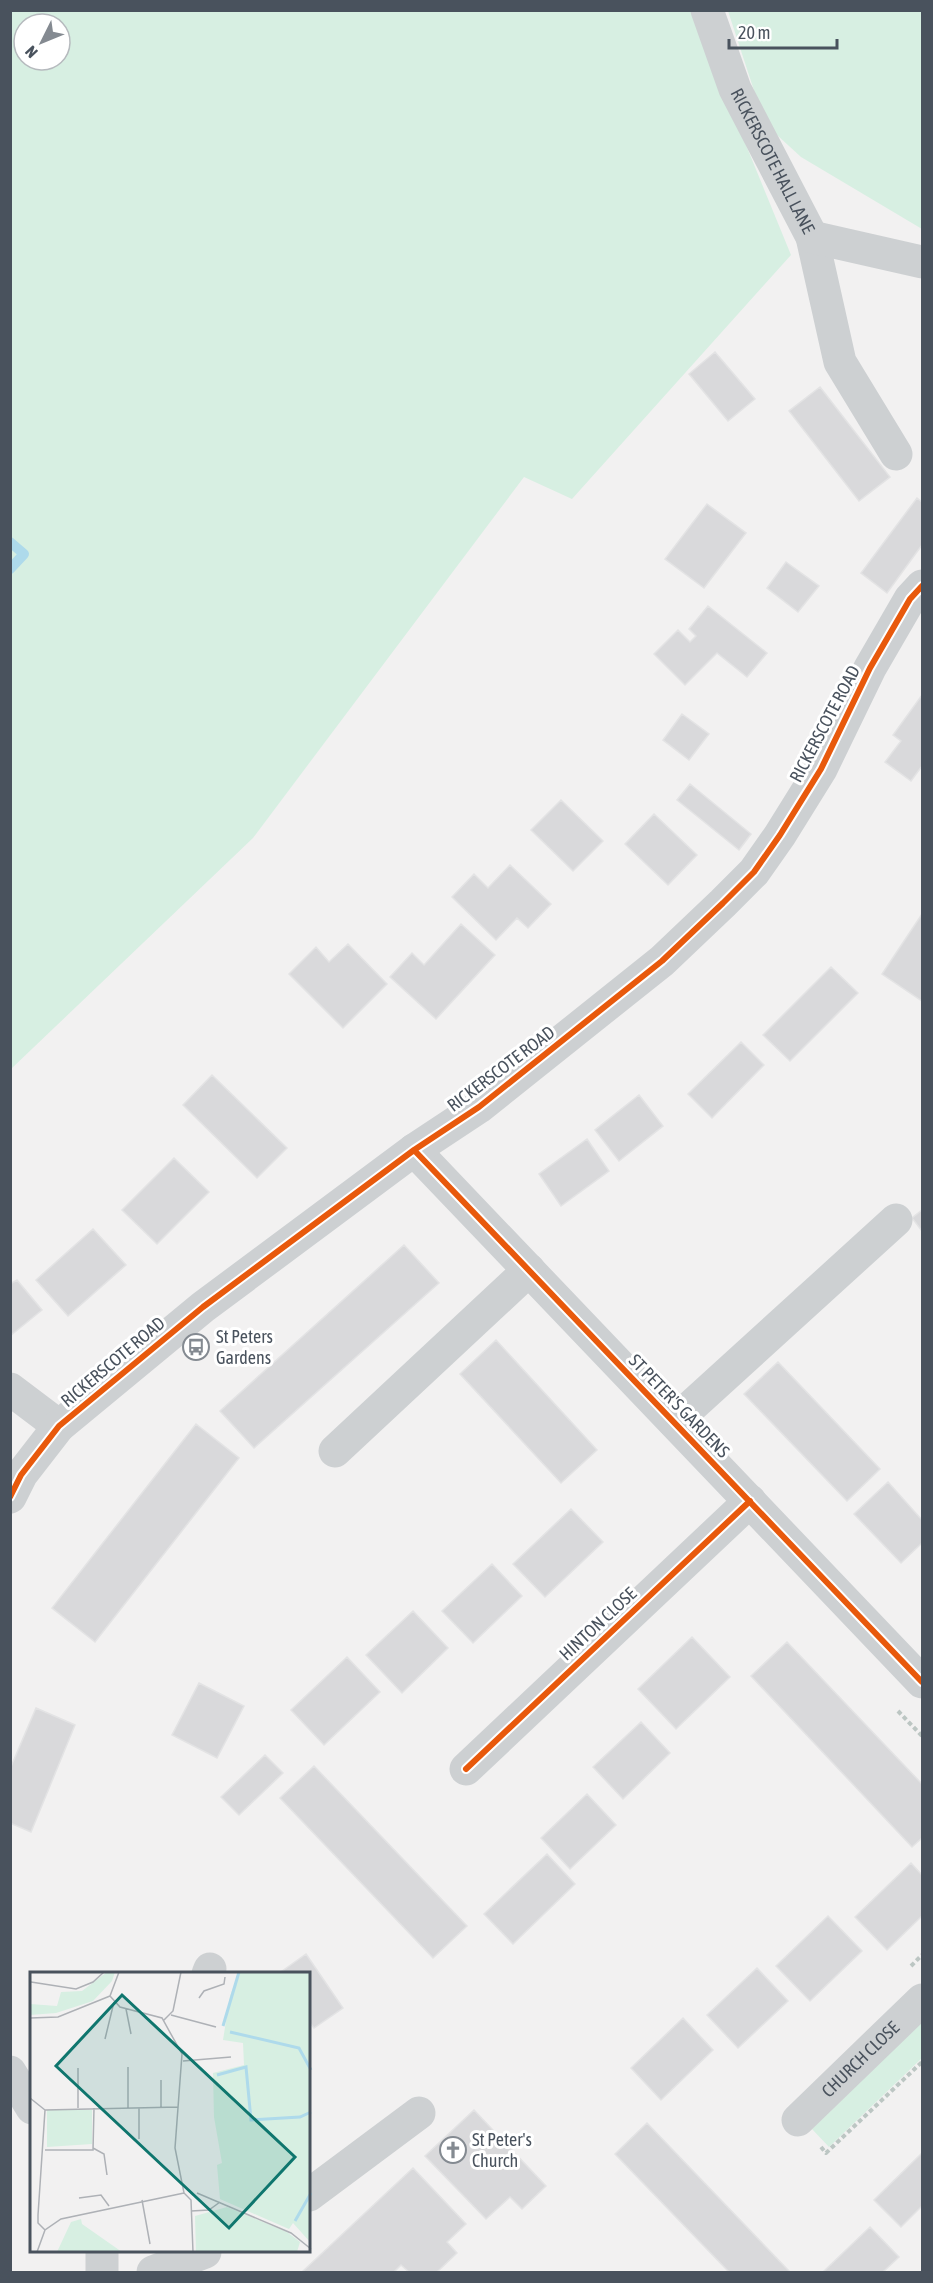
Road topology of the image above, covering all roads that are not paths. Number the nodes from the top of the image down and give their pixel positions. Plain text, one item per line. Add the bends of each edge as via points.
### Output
1 (707, 10) edge
2 (812, 237) junction
3 (922, 262) edge
4 (896, 454) dead end
5 (922, 586) edge
6 (414, 1150) junction
7 (896, 1220) dead end
8 (529, 1270) junction
9 (10, 1389) edge
10 (674, 1422) junction
11 (59, 1426) junction
12 (335, 1451) dead end
13 (10, 1497) edge
14 (750, 1501) junction
15 (922, 1682) edge
16 (466, 1769) dead end
17 (922, 2000) edge
18 (10, 2072) edge
19 (30, 2105) edge
20 (419, 2113) dead end
21 (798, 2120) dead end
22 (310, 2194) edge
23 (102, 2253) edge
24 (202, 2253) edge
25 (102, 2272) edge
26 (153, 2272) edge

1 - 2 street, RICKERSCOTE HALL LANE via 735,89
2 - 3 street, RICKERSCOTE HALL LANE
2 - 4 street via 840,362
5 - 6 street, RICKERSCOTE ROAD via 910,599 870,669 821,769 753,872 662,961 479,1107
6 - 8 street, ST PETER'S GARDENS
6 - 11 street, RICKERSCOTE ROAD via 203,1307
7 - 10 street
8 - 10 street, ST PETER'S GARDENS
8 - 12 street
9 - 11 street
10 - 14 street, ST PETER'S GARDENS
11 - 13 street, RICKERSCOTE ROAD via 21,1475
14 - 15 street, ST PETER'S GARDENS
14 - 16 street, HINTON CLOSE
17 - 21 street, CHURCH CLOSE
18 - 19 street
20 - 22 street
23 - 25 street
24 - 26 street

